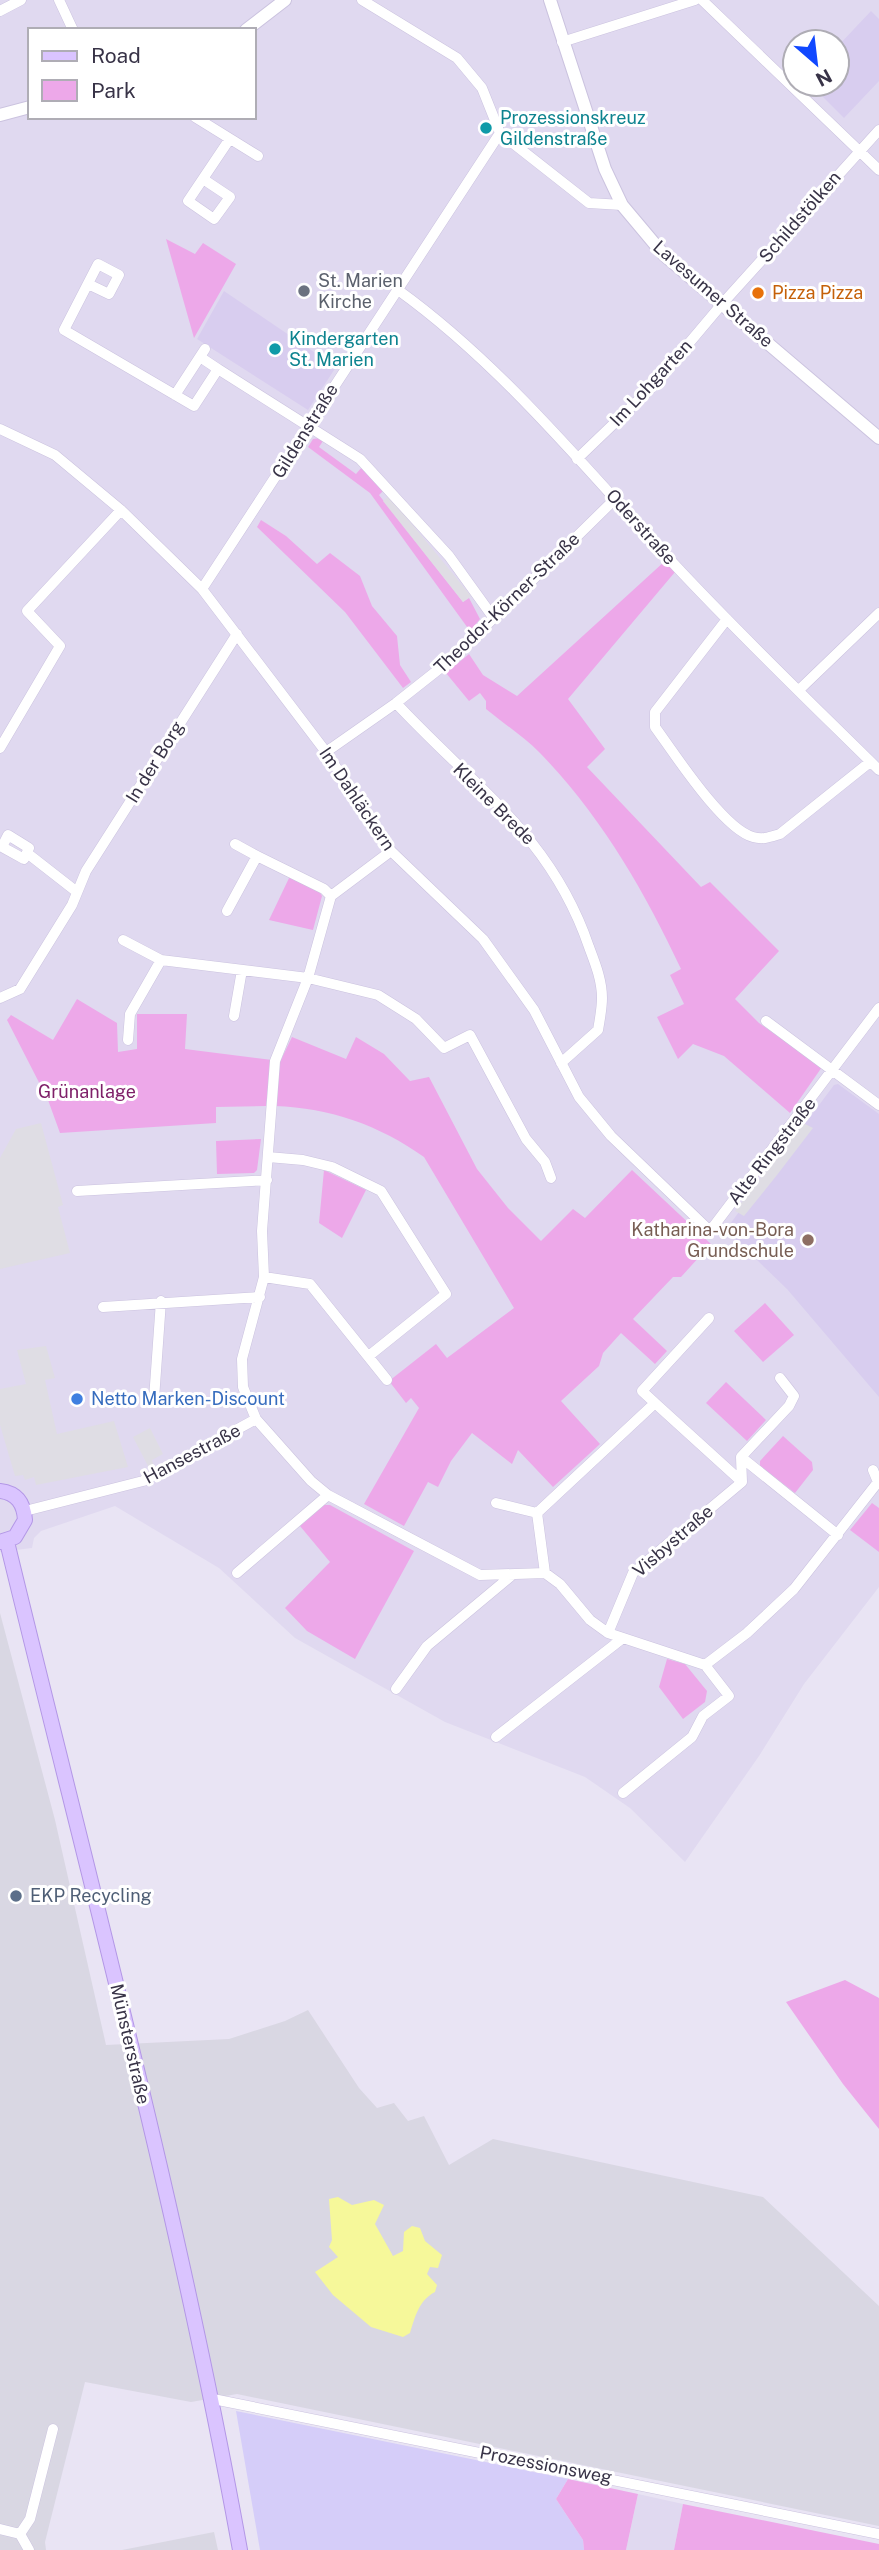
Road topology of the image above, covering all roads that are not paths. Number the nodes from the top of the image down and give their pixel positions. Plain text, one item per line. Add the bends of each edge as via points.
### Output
1 (21, 0) edge
2 (58, 0) edge
3 (285, 0) edge
4 (362, 0) edge
5 (550, 0) edge
6 (695, 0) edge
7 (702, 0) edge
8 (0, 11) edge
9 (72, 28) edge
10 (249, 28) edge
11 (562, 42) junction
12 (28, 108) edge
13 (0, 115) edge
14 (198, 119) edge
15 (879, 130) edge
16 (500, 133) junction
17 (229, 139) junction
18 (858, 150) junction
19 (258, 156) dead end
20 (879, 170) edge
21 (203, 179) dead end
22 (622, 205) junction
23 (88, 284) dead end
24 (398, 290) junction
25 (722, 304) junction
26 (218, 369) junction
27 (175, 395) junction
28 (309, 426) junction
29 (0, 429) edge
30 (879, 438) edge
31 (577, 459) junction
32 (615, 499) junction
33 (121, 510) junction
34 (201, 589) junction
35 (879, 613) edge
36 (493, 617) junction
37 (727, 619) junction
38 (237, 634) junction
39 (800, 690) junction
40 (396, 703) junction
41 (0, 748) edge
42 (326, 752) junction
43 (870, 762) junction
44 (879, 770) edge
45 (235, 844) dead end
46 (391, 851) junction
47 (27, 853) dead end
48 (257, 856) junction
49 (77, 892) junction
50 (331, 896) junction
51 (227, 911) dead end
52 (123, 940) dead end
53 (160, 960) junction
54 (243, 970) junction
55 (308, 978) junction
56 (0, 998) edge
57 (879, 1008) edge
58 (234, 1016) dead end
59 (766, 1021) dead end
60 (128, 1041) dead end
61 (561, 1063) junction
62 (833, 1071) junction
63 (879, 1105) edge
64 (268, 1157) junction
65 (551, 1178) dead end
66 (267, 1180) junction
67 (77, 1191) dead end
68 (710, 1231) joint
69 (264, 1277) junction
70 (260, 1297) junction
71 (161, 1301) junction
72 (103, 1307) dead end
73 (709, 1318) dead end
74 (370, 1355) junction
75 (780, 1378) dead end
76 (387, 1380) dead end
77 (154, 1399) dead end
78 (655, 1402) junction
79 (256, 1419) junction
80 (741, 1457) junction
81 (873, 1470) dead end
82 (742, 1482) junction
83 (0, 1491) edge
84 (328, 1495) junction
85 (496, 1503) dead end
86 (25, 1511) junction
87 (537, 1513) junction
88 (838, 1535) junction
89 (3, 1542) edge
90 (237, 1573) dead end
91 (545, 1573) junction
92 (511, 1576) junction
93 (608, 1633) junction
94 (624, 1638) junction
95 (705, 1665) junction
96 (396, 1689) dead end
97 (496, 1737) dead end
98 (623, 1793) dead end
99 (213, 2399) junction
100 (53, 2430) dead end
101 (0, 2529) edge
102 (20, 2534) junction
103 (879, 2534) edge
104 (29, 2550) edge
105 (240, 2550) edge

1 - 8 street
2 - 9 street
3 - 10 street
4 - 16 street via 457,58 482,88
5 - 11 street, Lavesumer Straße
6 - 11 street
7 - 18 street
11 - 22 street, Lavesumer Straße via 605,169
12 - 13 street
14 - 17 street
15 - 18 street, Schildstölken
16 - 22 street via 589,203
16 - 24 street, Gildenstraße
17 - 19 street
17 - 21 street
18 - 20 street
18 - 25 street, Schildstölken
22 - 25 street, Lavesumer Straße via 664,255
23 - 27 street via 64,330
24 - 28 street, Gildenstraße
24 - 31 street, Oderstraße via 457,337
25 - 30 street, Lavesumer Straße
25 - 31 street, Im Lohgarten via 652,387
26 - 27 street via 194,406
26 - 27 street via 202,353
26 - 28 street
28 - 34 street, Gildenstraße
28 - 36 street via 360,459 449,556
29 - 33 street, Im Dahläckern via 55,454
31 - 32 street, Oderstraße
32 - 36 street, Theodor-Körner-Straße
32 - 37 street, Oderstraße
33 - 34 street, Im Dahläckern
33 - 41 street via 27,611 60,646
34 - 38 street, Im Dahläckern
35 - 39 street
36 - 40 street, Theodor-Körner-Straße
37 - 39 street, Oderstraße
37 - 43 street via 655,712 655,727 713,804 750,836 765,839 780,834
38 - 42 street, Im Dahläckern
38 - 49 street, In der Borg
39 - 43 street, Oderstraße
40 - 42 street, Theodor-Körner-Straße
40 - 61 street, Kleine Brede via 515,820 570,898 603,997 598,1030
42 - 46 street, Im Dahläckern
43 - 44 street, Oderstraße
45 - 48 street
46 - 50 street
46 - 61 street, Im Dahläckern via 484,939 534,1010
47 - 49 street
48 - 50 street
48 - 51 street
49 - 56 street, In der Borg via 20,989
50 - 55 street
52 - 53 street
53 - 54 street
53 - 60 street via 130,1014
54 - 55 street
54 - 58 street
55 - 64 street via 275,1061
55 - 65 street via 378,995 415,1019 444,1048 470,1035
57 - 62 street, Alte Ringstraße
59 - 62 street
61 - 68 street, Im Dahläckern via 579,1097 611,1136
62 - 63 street
62 - 68 street, Alte Ringstraße
64 - 66 street
64 - 74 street via 332,1167 382,1191 446,1294
66 - 67 street
66 - 69 street
69 - 70 street
69 - 74 street via 310,1284
70 - 71 street
70 - 79 street via 241,1374
71 - 72 street
71 - 77 street
73 - 78 street via 642,1391
74 - 76 street
75 - 80 street via 794,1396
78 - 82 street
78 - 87 street
79 - 84 street, Hansestraße
79 - 86 street, Hansestraße via 143,1481
80 - 82 street
80 - 88 street
81 - 88 street via 878,1482
82 - 93 street, Visbystraße via 633,1573
83 - 86 main road via 13,1494
84 - 90 street
84 - 92 street, Hansestraße via 480,1575
85 - 87 street
86 - 89 main road via 22,1530
87 - 91 street
88 - 95 street via 794,1589
89 - 99 main road, Münsterstraße via 108,1950
91 - 92 street, Hansestraße
91 - 93 street
92 - 96 street via 427,1646
93 - 94 street
94 - 95 street
94 - 97 street
95 - 98 street via 729,1696 703,1716 692,1737
99 - 103 street, Prozessionsweg
99 - 105 main road, Münsterstraße
100 - 102 street via 30,2519
101 - 102 street
102 - 104 street

